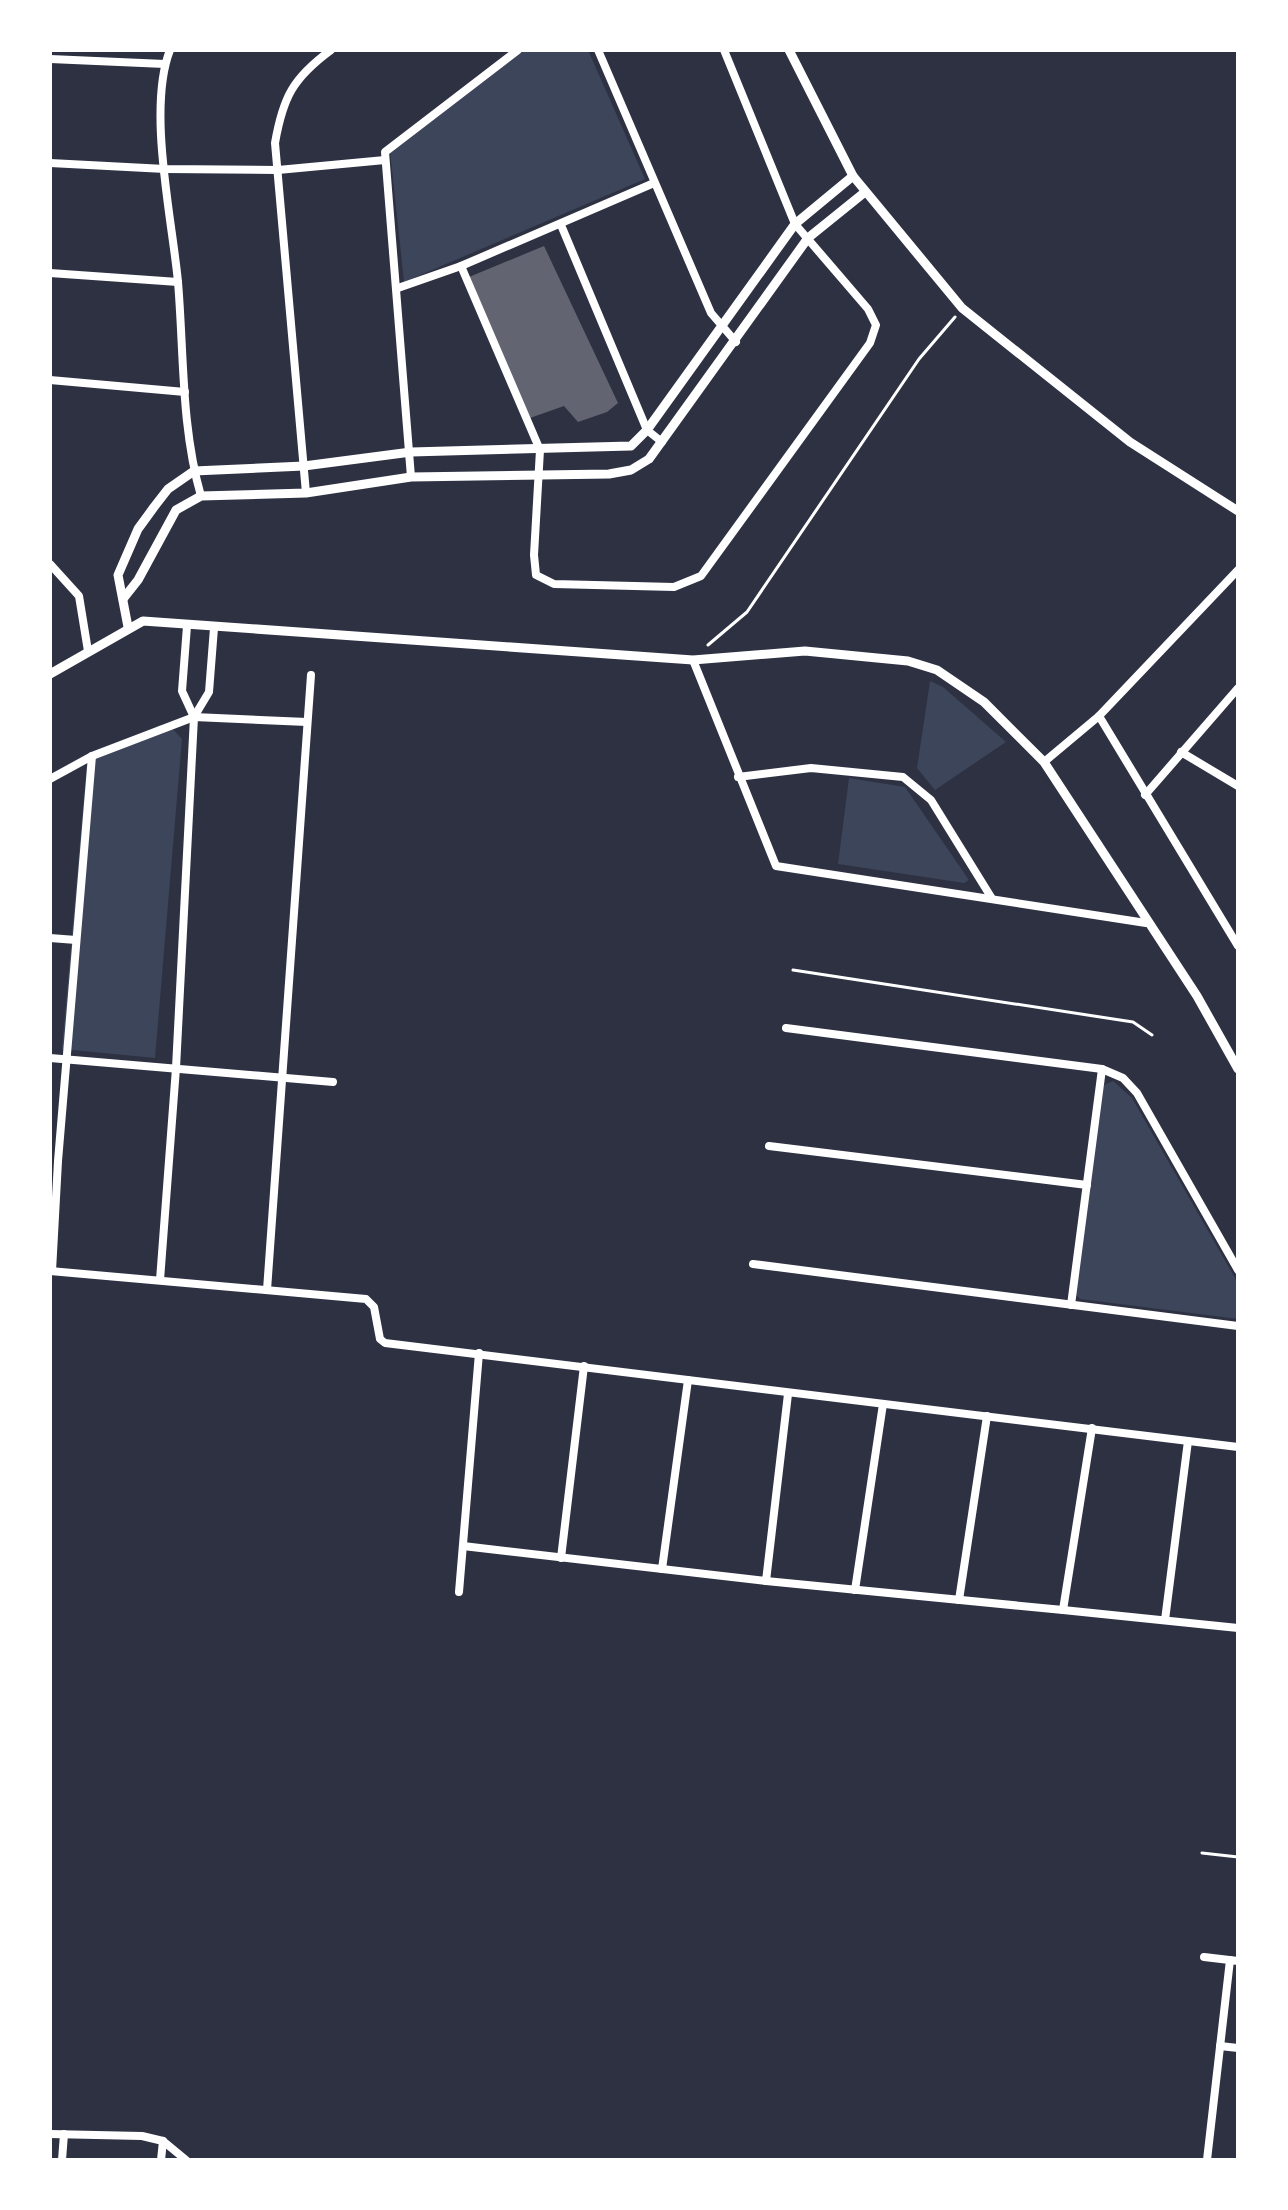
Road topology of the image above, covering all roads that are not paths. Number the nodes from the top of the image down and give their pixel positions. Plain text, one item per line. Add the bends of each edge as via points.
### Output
1 (170, 50) edge
2 (331, 50) edge
3 (518, 50) edge
4 (598, 50) edge
5 (724, 50) edge
6 (789, 50) edge
7 (50, 59) edge
8 (165, 64) junction
9 (385, 160) junction
10 (50, 163) edge
11 (165, 169) junction
12 (278, 170) junction
13 (853, 176) junction
14 (654, 183) junction
15 (865, 192) junction
16 (795, 224) junction
17 (561, 225) junction
18 (808, 238) junction
19 (461, 266) junction
20 (50, 273) edge
21 (178, 282) junction
22 (398, 288) junction
23 (720, 326) junction
24 (736, 342) junction
25 (50, 380) edge
26 (185, 392) junction
27 (647, 430) junction
28 (662, 442) junction
29 (540, 450) junction
30 (411, 452) junction
31 (304, 466) junction
32 (194, 471) junction
33 (539, 473) junction
34 (411, 477) junction
35 (306, 493) junction
36 (201, 496) junction
37 (1238, 511) edge
38 (50, 564) edge
39 (1238, 570) edge
40 (123, 599) junction
41 (187, 626) junction
42 (128, 627) junction
43 (214, 628) junction
44 (88, 651) junction
45 (693, 660) junction
46 (50, 674) edge
47 (311, 675) dead end
48 (1238, 688) edge
49 (1099, 716) junction
50 (194, 717) junction
51 (307, 722) junction
52 (1181, 752) junction
53 (92, 756) junction
54 (1044, 762) junction
55 (738, 777) junction
56 (50, 779) edge
57 (1238, 786) edge
58 (1145, 795) junction
59 (991, 897) junction
60 (1146, 923) junction
61 (50, 938) edge
62 (76, 940) junction
63 (1238, 946) edge
64 (786, 1028) dead end
65 (50, 1058) edge
66 (66, 1060) junction
67 (176, 1068) junction
68 (1102, 1069) junction
69 (1238, 1069) edge
70 (281, 1078) junction
71 (333, 1082) dead end
72 (769, 1146) dead end
73 (54, 1160) edge
74 (1087, 1185) junction
75 (753, 1264) dead end
76 (1238, 1270) edge
77 (51, 1271) edge
78 (160, 1280) junction
79 (267, 1290) junction
80 (1071, 1305) junction
81 (1238, 1326) edge
82 (479, 1353) junction
83 (584, 1366) junction
84 (688, 1380) junction
85 (788, 1394) junction
86 (883, 1404) junction
87 (987, 1416) junction
88 (1092, 1428) junction
89 (1188, 1441) junction
90 (1238, 1447) edge
91 (463, 1546) junction
92 (561, 1558) junction
93 (662, 1569) junction
94 (766, 1581) junction
95 (855, 1590) junction
96 (459, 1592) dead end
97 (959, 1600) junction
98 (1063, 1610) junction
99 (1165, 1620) junction
100 (1238, 1628) edge
101 (1204, 1957) dead end
102 (1234, 1960) edge
103 (1220, 2046) junction
104 (1238, 2048) edge
105 (50, 2134) edge
106 (64, 2134) junction
107 (163, 2141) junction
108 (62, 2160) edge
109 (161, 2160) edge
110 (186, 2160) edge
111 (1207, 2160) edge

1 - 8 street
2 - 12 street via 305,69 285,101 275,143
3 - 9 street via 389,146
4 - 14 street
5 - 16 street
6 - 13 street
7 - 8 street
8 - 11 street
9 - 12 street
9 - 22 street
10 - 11 street
11 - 12 street
11 - 21 street
12 - 31 street
13 - 15 street
13 - 16 street
14 - 17 street
14 - 23 street
15 - 18 street
15 - 37 street via 962,308 1130,442
16 - 18 street
16 - 23 street
17 - 19 street
17 - 27 street
18 - 24 street
18 - 33 street via 873,317 875,335 701,576 674,587 544,581 536,575 535,565
19 - 22 street
19 - 29 street
20 - 21 street
21 - 26 street
22 - 30 street
23 - 24 street
23 - 27 street
24 - 28 street
25 - 26 street
26 - 32 street
27 - 28 street
27 - 29 street via 631,446
28 - 33 street via 631,470
29 - 30 street
29 - 33 street
30 - 31 street
30 - 34 street
31 - 32 street
31 - 35 street
32 - 36 street
32 - 40 street via 168,489 138,529 118,575
33 - 34 street
34 - 35 street
35 - 36 street
36 - 40 street via 176,510
38 - 44 street via 79,596
39 - 49 street
40 - 42 street
41 - 42 street via 143,621
41 - 43 street
41 - 50 street via 182,691
42 - 44 street
43 - 45 street
43 - 50 street via 209,692
44 - 46 street
45 - 54 street via 805,651 908,661 937,670 984,702
45 - 55 street
47 - 51 street
48 - 52 street
49 - 54 street
49 - 58 street
50 - 51 street
50 - 53 street
50 - 67 street
51 - 70 street
52 - 57 street
52 - 58 street
53 - 56 street
53 - 62 street
54 - 60 street
55 - 59 street via 776,866
55 - 59 street via 811,768 903,777 931,800
58 - 63 street
59 - 60 street
60 - 69 street via 1197,996
61 - 62 street
62 - 66 street
64 - 68 street
65 - 66 street
66 - 67 street
66 - 73 street
67 - 70 street
67 - 78 street
68 - 74 street
68 - 76 street via 1123,1078 1137,1093
70 - 71 street
70 - 79 street
72 - 74 street
73 - 77 street
74 - 80 street
75 - 80 street
77 - 78 street
78 - 79 street
79 - 82 street via 366,1299 374,1307 385,1343
80 - 81 street
82 - 83 street
82 - 91 street
83 - 84 street
83 - 92 street
84 - 85 street
84 - 93 street
85 - 86 street
85 - 94 street
86 - 87 street
86 - 95 street
87 - 88 street
87 - 97 street
88 - 89 street
88 - 98 street
89 - 90 street
89 - 99 street
91 - 92 street
91 - 96 street
92 - 93 street
93 - 94 street
94 - 95 street
95 - 97 street
97 - 98 street
98 - 99 street
99 - 100 street
101 - 102 street
102 - 103 street
103 - 104 street
103 - 111 street
105 - 106 street
106 - 107 street
106 - 108 street
107 - 109 street
107 - 110 street

